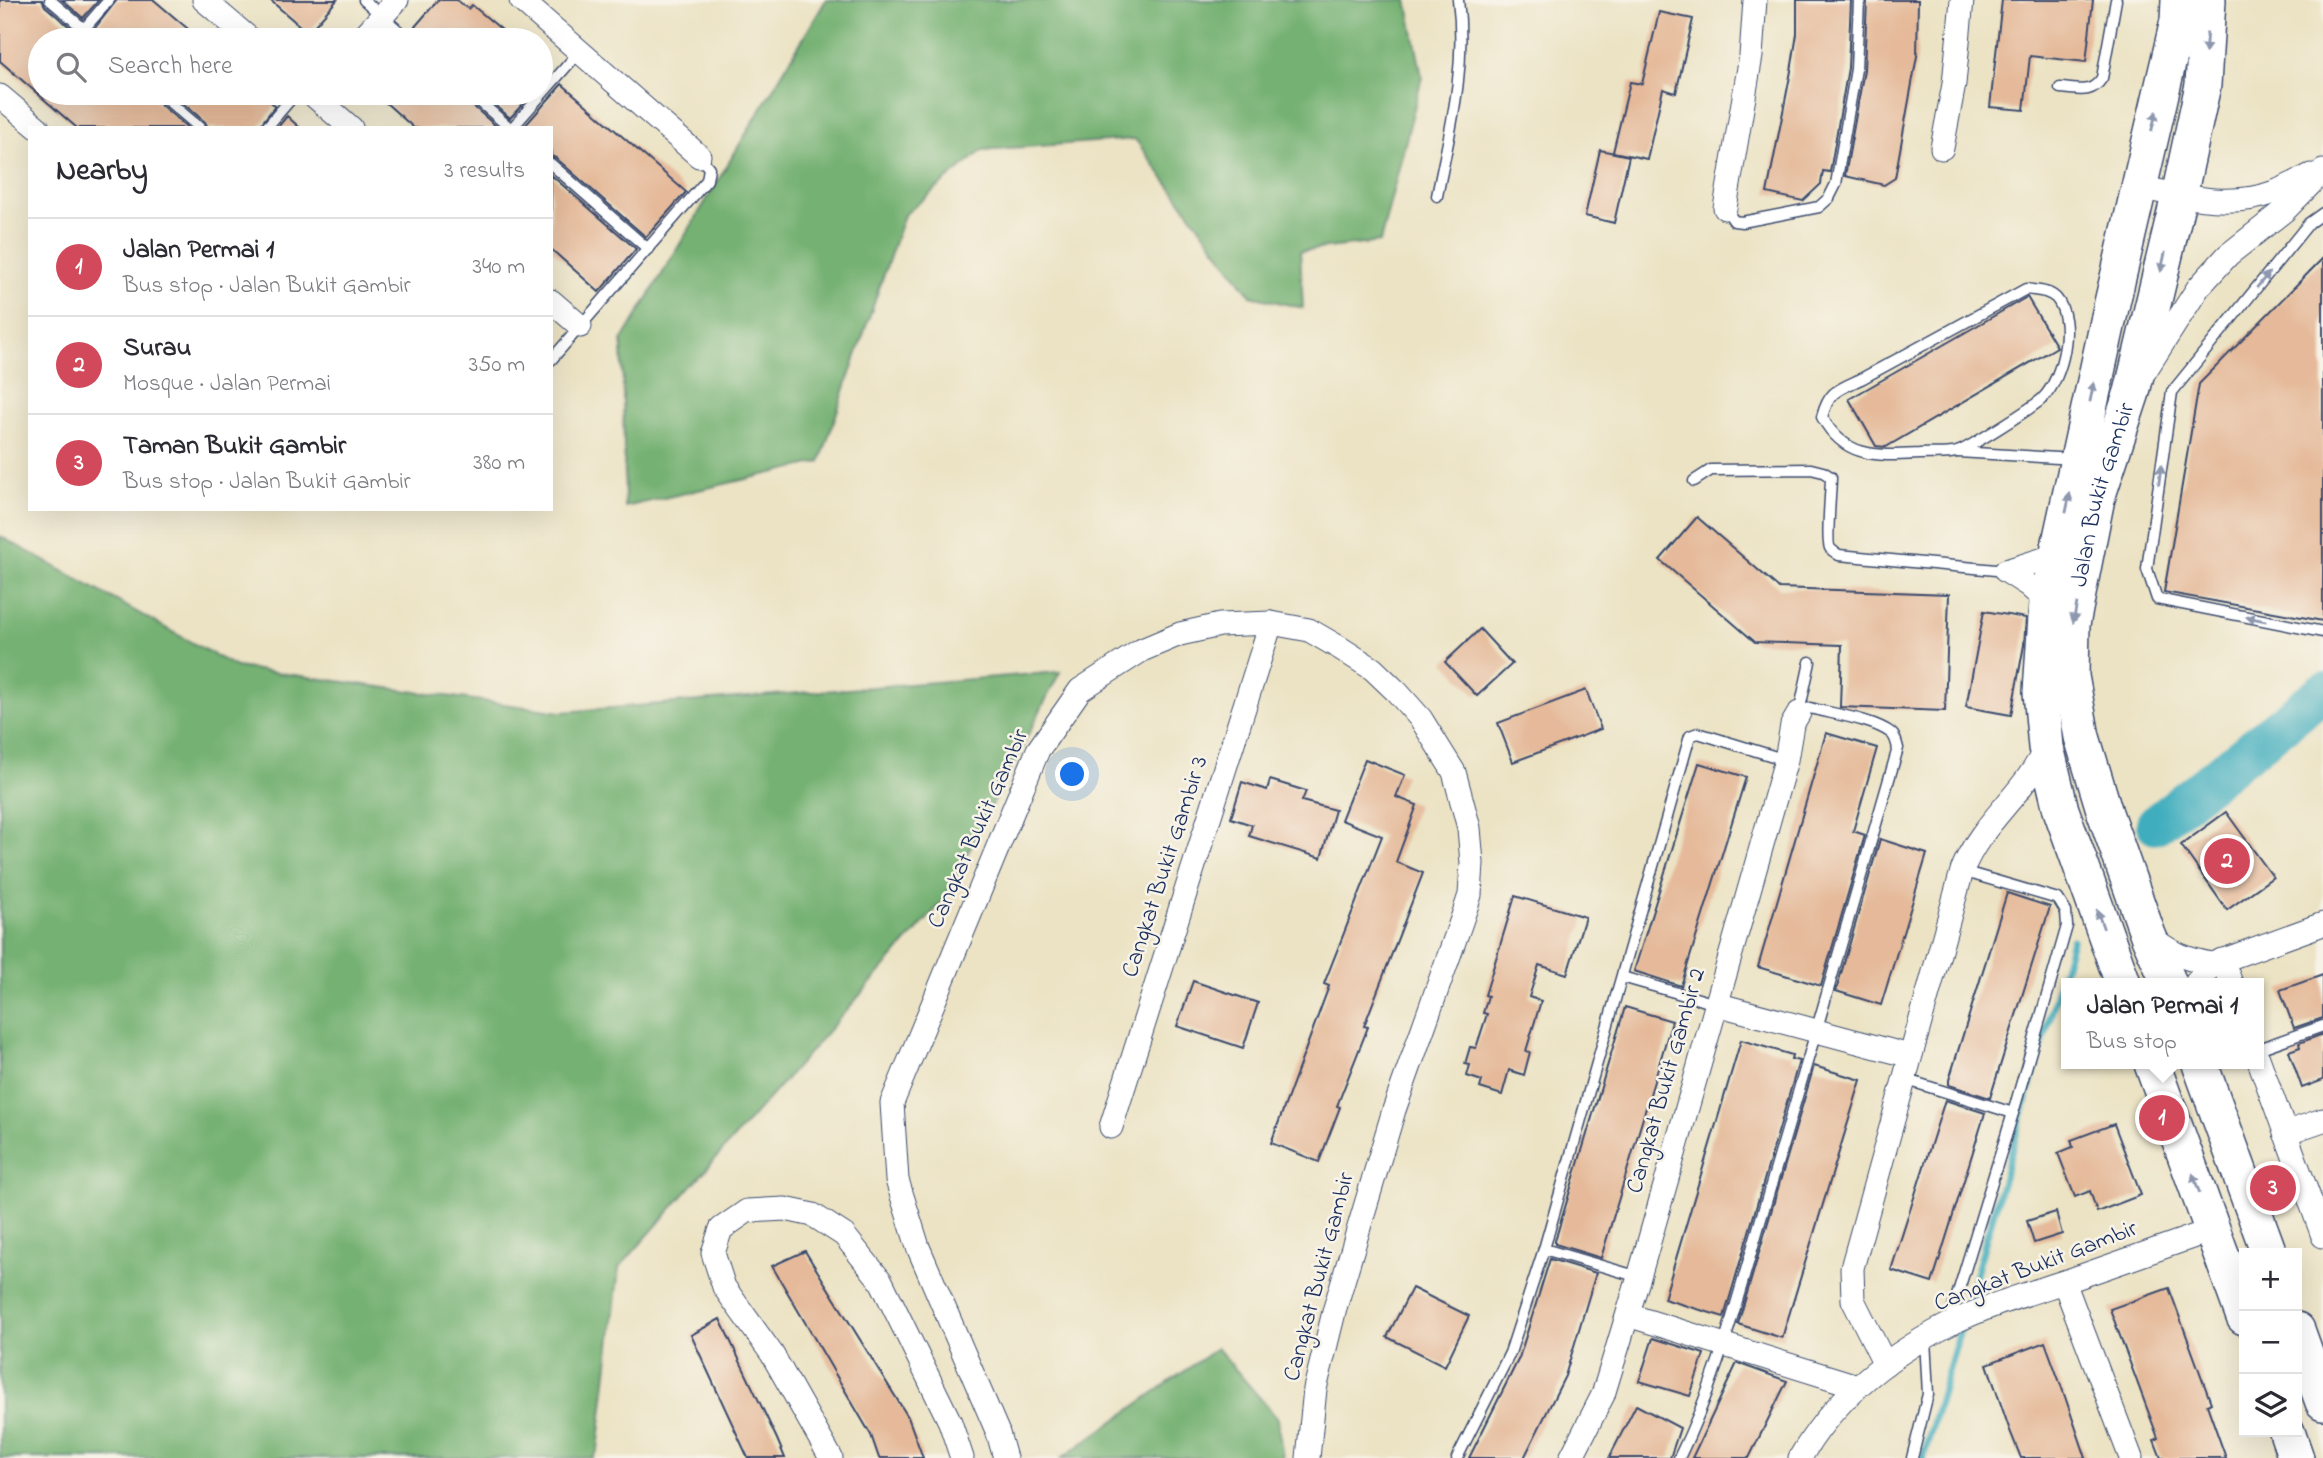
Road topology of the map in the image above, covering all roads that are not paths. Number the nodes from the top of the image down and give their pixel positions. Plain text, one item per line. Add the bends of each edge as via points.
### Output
1 (50, 0) edge
2 (109, 0) edge
3 (204, 0) edge
4 (363, 0) edge
5 (1458, 0) edge
6 (1755, 0) edge
7 (1859, 0) edge
8 (1962, 0) edge
9 (2116, 0) edge
10 (2179, 0) edge
11 (2208, 0) edge
12 (531, 3) edge
13 (390, 8) edge
14 (83, 28) edge
15 (85, 28) edge
16 (237, 28) edge
17 (371, 28) edge
18 (402, 28) edge
19 (581, 51) junction
20 (553, 82) edge
21 (2060, 88) dead end
22 (0, 96) edge
23 (173, 105) edge
24 (286, 105) edge
25 (325, 105) edge
26 (484, 105) edge
27 (532, 105) edge
28 (36, 126) edge
29 (198, 126) edge
30 (268, 126) edge
31 (349, 126) edge
32 (509, 126) edge
33 (513, 126) edge
34 (1942, 148) dead end
35 (699, 156) joint
36 (553, 166) edge
37 (2323, 170) edge
38 (2138, 187) junction
39 (2179, 195) junction
40 (1437, 196) dead end
41 (1725, 208) joint
42 (2323, 213) edge
43 (648, 249) junction
44 (553, 303) edge
45 (580, 326) junction
46 (553, 358) edge
47 (2132, 392) junction
48 (1958, 452) junction
49 (2078, 459) junction
50 (1694, 481) dead end
51 (2058, 550) junction
52 (2006, 571) junction
53 (2047, 602) junction
54 (1271, 623) junction
55 (2323, 632) edge
56 (1810, 662) dead end
57 (1799, 713) junction
58 (2046, 747) junction
59 (1786, 760) junction
60 (2007, 802) junction
61 (2061, 810) junction
62 (1962, 871) junction
63 (2323, 924) edge
64 (2148, 935) junction
65 (2217, 962) junction
66 (1622, 977) junction
67 (2121, 978) edge
68 (2167, 978) edge
69 (2201, 978) edge
70 (2228, 978) edge
71 (1716, 1004) junction
72 (2323, 1026) edge
73 (1817, 1030) junction
74 (2264, 1047) edge
75 (1910, 1056) junction
76 (2154, 1069) edge
77 (2202, 1069) edge
78 (2262, 1069) edge
79 (1904, 1079) junction
80 (2014, 1113) junction
81 (2323, 1120) edge
82 (1111, 1126) dead end
83 (2285, 1133) junction
84 (2321, 1227) edge
85 (2213, 1230) junction
86 (2267, 1248) edge
87 (1544, 1249) junction
88 (1639, 1277) junction
89 (2064, 1282) junction
90 (2242, 1311) edge
91 (1628, 1315) junction
92 (1952, 1323) junction
93 (1925, 1339) junction
94 (1723, 1344) junction
95 (2302, 1345) edge
96 (1885, 1364) junction
97 (1857, 1386) junction
98 (2323, 1402) edge
99 (2289, 1437) edge
100 (831, 1458) edge
101 (962, 1458) edge
102 (1005, 1458) edge
103 (1308, 1458) edge
104 (1457, 1458) edge
105 (1572, 1458) edge
106 (1679, 1458) edge
107 (1800, 1458) edge
108 (1912, 1458) edge
109 (2131, 1458) edge
110 (2296, 1458) edge

1 - 14 lane
2 - 15 lane
3 - 16 street
4 - 13 lane
5 - 40 lane via 1462,49
6 - 41 street via 1751,56
7 - 41 lane via 1856,69 1836,184 1829,198 1819,206 1742,222 1734,221
8 - 34 street
9 - 21 lane via 2102,78 2089,90
38 -> 10 main road, Jalan Bukit Gambir via 2178,21
11 -> 39 main road, Jalan Bukit Gambir via 2203,85
12 - 19 street
13 - 17 street
13 - 18 lane
19 - 20 lane
19 - 35 street
22 - 28 street
23 - 29 lane
24 - 30 lane
25 - 31 street
26 - 32 lane
27 - 33 lane
35 - 43 lane via 709,168 707,180
36 - 43 lane
37 - 39 street via 2273,192 2239,200
37 - 47 street via 2198,288
38 - 39 street
49 -> 38 main road, Jalan Bukit Gambir
39 -> 47 main road, Jalan Bukit Gambir
55 -> 42 lane via 2157,599 2147,569 2172,392 2309,223
43 - 45 lane
44 - 45 street
45 - 46 lane
47 -> 64 main road, Jalan Bukit Gambir via 2097,498 2072,624 2071,676 2085,746
48 - 48 lane via 1889,455 1846,446 1831,435 1822,417 1826,402 1834,391 2026,289 2049,293 2062,308 2067,325 2064,355 2050,389 2034,405
48 - 49 lane
51 -> 49 main road, Jalan Bukit Gambir
50 - 52 lane via 1720,469 1823,471 1830,477 1827,538 1829,547 1839,555
51 - 52 street
51 - 53 main road, Jalan Bukit Gambir
52 - 53 street
53 - 58 main road, Jalan Bukit Gambir via 2041,691
54 - 82 street, Cangkat Bukit Gambir 3
54 - 102 street, Cangkat Bukit Gambir via 1220,625 1180,634 1142,650 1080,690 1038,750 892,1103 897,1180 918,1247
54 - 103 street, Cangkat Bukit Gambir via 1310,630 1373,669 1421,719 1454,772 1469,828 1472,863 1470,895 1394,1110 1335,1308 1315,1390
56 - 57 lane
57 - 59 street, Cangkat Bukit Gambir 2 via 1792,725
57 - 73 lane via 1811,708 1875,725 1890,732 1898,747
58 - 60 street
58 - 61 main road, Jalan Bukit Gambir
59 - 66 lane via 1698,733 1690,736
59 - 71 street, Cangkat Bukit Gambir 2
60 - 61 street via 2035,793
60 - 62 street via 1980,835
67 -> 61 main road, Jalan Bukit Gambir
62 - 75 street
62 - 80 lane via 2058,899 2066,912 2067,926
63 - 65 street
64 - 65 street via 2171,953 2191,961
64 - 68 main road, Jalan Bukit Gambir
65 - 69 street
65 - 70 street
66 - 71 lane
66 - 87 lane
71 - 73 street
71 - 88 street, Cangkat Bukit Gambir 2
72 - 74 lane
73 - 75 street
73 - 94 lane
75 - 79 street
85 -> 76 main road
77 - 86 main road
78 - 83 street
79 - 80 lane
79 - 96 street via 1852,1268 1853,1300
80 - 92 lane
81 - 83 street
83 - 84 street
85 - 89 street, Cangkat Bukit Gambir
85 - 90 main road
87 - 88 lane
87 - 104 lane via 1510,1353
88 - 91 street, Cangkat Bukit Gambir 2
89 - 92 street, Cangkat Bukit Gambir
89 - 109 street
91 - 94 street
91 - 105 street, Cangkat Bukit Gambir 2 via 1603,1395
92 - 93 street, Cangkat Bukit Gambir
93 - 96 street, Cangkat Bukit Gambir
93 - 108 lane via 1928,1394
94 - 97 street
94 - 106 lane
95 - 98 main road
96 - 97 street, Cangkat Bukit Gambir
97 - 107 street, Cangkat Bukit Gambir
99 - 110 main road
100 - 101 street via 772,1354 724,1287 713,1253 722,1230 747,1212 785,1209 813,1215 844,1235 881,1281 950,1422

